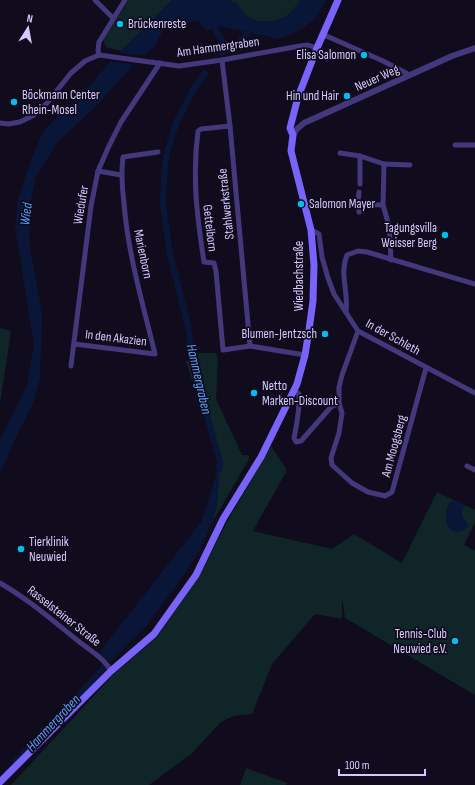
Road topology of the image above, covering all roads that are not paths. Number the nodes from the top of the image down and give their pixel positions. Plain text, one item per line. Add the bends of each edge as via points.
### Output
1 (95, 0) edge
2 (125, 0) edge
3 (338, 0) edge
4 (113, 18) junction
5 (322, 34) junction
6 (317, 48) junction
7 (475, 48) edge
8 (99, 55) junction
9 (222, 60) junction
10 (160, 63) junction
11 (407, 76) junction
12 (0, 123) edge
13 (230, 126) junction
14 (293, 135) junction
15 (454, 145) dead end
16 (475, 145) edge
17 (158, 152) dead end
18 (340, 153) dead end
19 (360, 156) junction
20 (384, 164) junction
21 (410, 165) dead end
22 (98, 171) junction
23 (121, 175) junction
24 (360, 184) dead end
25 (359, 192) dead end
26 (360, 204) junction
27 (383, 205) junction
28 (359, 212) dead end
29 (311, 230) junction
30 (391, 260) junction
31 (475, 284) edge
32 (346, 312) junction
33 (358, 332) junction
34 (74, 344) junction
35 (250, 346) junction
36 (155, 354) joint
37 (305, 355) junction
38 (71, 366) dead end
39 (426, 368) junction
40 (294, 391) junction
41 (475, 393) edge
42 (339, 403) junction
43 (467, 466) dead end
44 (475, 470) edge
45 (0, 583) edge
46 (111, 671) junction
47 (0, 782) edge

1 - 4 street
2 - 4 street
3 - 5 main road, Wiedbachstraße
4 - 8 street via 99,42
5 - 6 main road, Wiedbachstraße
5 - 11 street via 383,61 406,73
6 - 9 street, Am Hammergraben via 300,46
6 - 14 main road, Wiedbachstraße via 294,108 290,128
7 - 11 street, Neuer Weg
8 - 10 street, Am Hammergraben
8 - 12 street via 71,73 34,115 20,122
9 - 10 street, Am Hammergraben via 179,66
9 - 13 street, Stahlwerkstraße
10 - 22 street, Wiedufer via 121,122
11 - 14 street, Neuer Weg via 304,123
13 - 35 street, Stahlwerkstraße
13 - 35 street, Gettelborn via 198,131 195,156 196,208 204,262 214,263 216,271 224,350
14 - 29 main road, Wiedbachstraße via 292,151
15 - 16 street
17 - 23 street, Marienborn via 123,157
18 - 19 street
19 - 20 street
19 - 24 street
20 - 21 street
20 - 27 street
22 - 23 street
22 - 34 street, Wiedufer via 91,206
23 - 36 street, Marienborn via 131,260
25 - 26 street
26 - 27 street
26 - 28 street
27 - 30 street via 389,226
29 - 32 street, In der Schleth via 319,234 328,278 334,294
29 - 37 main road, Wiedbachstraße via 314,265 313,301
30 - 31 street
30 - 32 street via 367,252 358,251 347,255 344,265
32 - 33 street, In der Schleth
33 - 39 street, In der Schleth
33 - 42 street, Am Moogsberg via 342,375
34 - 36 street, In den Akazien
34 - 38 street, Wiedufer
35 - 37 street
37 - 40 main road, Wiedbachstraße
39 - 41 street, In der Schleth
39 - 42 street, Am Moogsberg via 392,492 386,496 368,492 352,484 332,465 331,458 342,413
40 - 42 street via 299,394 300,402 294,438 296,442 301,442 331,407
40 - 46 main road, Wiedbachstraße via 261,457 223,519 196,575 154,634
43 - 44 street
45 - 46 street, Rasselsteiner Straße via 18,594 94,654
46 - 47 main road, Wiedbachstraße

